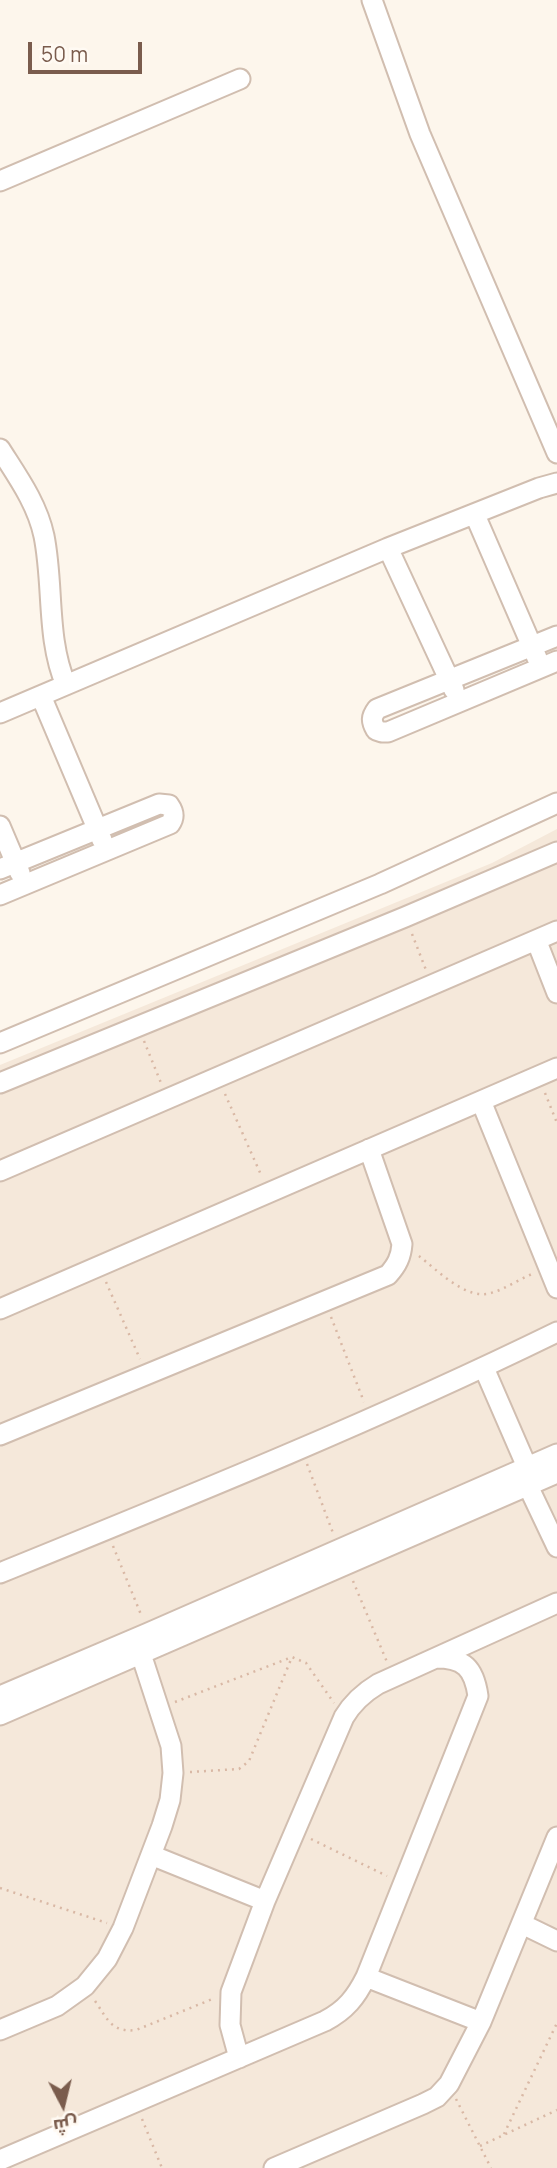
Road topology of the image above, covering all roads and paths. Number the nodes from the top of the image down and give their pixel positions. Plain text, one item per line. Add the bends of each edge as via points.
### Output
1 (372, 0) edge
2 (240, 79) dead end
3 (0, 181) edge
4 (0, 449) edge
5 (557, 453) edge
6 (557, 483) edge
7 (475, 514) junction
8 (388, 548) junction
9 (557, 636) edge
10 (532, 647) junction
11 (549, 665) edge
12 (449, 680) junction
13 (66, 685) junction
14 (41, 696) junction
15 (459, 702) junction
16 (0, 713) edge
17 (557, 803) edge
18 (0, 826) edge
19 (97, 828) junction
20 (106, 850) junction
21 (557, 852) edge
22 (8, 865) edge
23 (25, 884) junction
24 (0, 895) edge
25 (405, 917) junction
26 (557, 932) edge
27 (537, 942) junction
28 (433, 986) junction
29 (557, 992) edge
30 (138, 1027) junction
31 (0, 1043) edge
32 (548, 1072) edge
33 (218, 1078) junction
34 (0, 1083) edge
35 (168, 1099) junction
36 (481, 1101) junction
37 (557, 1123) edge
38 (369, 1149) junction
39 (0, 1171) edge
40 (269, 1193) junction
41 (402, 1244) junction
42 (100, 1266) junction
43 (548, 1266) junction
44 (557, 1287) edge
45 (325, 1302) junction
46 (0, 1309) edge
47 (557, 1332) edge
48 (484, 1368) junction
49 (147, 1375) junction
50 (371, 1418) junction
51 (0, 1435) edge
52 (301, 1449) junction
53 (557, 1454) edge
54 (557, 1473) edge
55 (528, 1476) junction
56 (107, 1529) junction
57 (557, 1547) edge
58 (343, 1557) junction
59 (1, 1570) edge
60 (557, 1603) edge
61 (148, 1633) junction
62 (141, 1654) junction
63 (292, 1657) junction
64 (436, 1658) junction
65 (393, 1677) junction
66 (45, 1686) junction
67 (0, 1696) edge
68 (159, 1708) junction
69 (0, 1715) edge
70 (344, 1717) junction
71 (173, 1773) junction
72 (295, 1832) junction
73 (557, 1837) edge
74 (151, 1855) junction
75 (402, 1884) junction
76 (0, 1888) edge
77 (265, 1901) junction
78 (522, 1924) junction
79 (123, 1928) junction
80 (557, 1941) edge
81 (366, 1977) junction
82 (85, 1986) junction
83 (231, 1992) junction
84 (481, 2022) junction
85 (557, 2023) edge
86 (0, 2030) edge
87 (239, 2058) junction
88 (449, 2084) junction
89 (135, 2102) junction
90 (557, 2110) edge
91 (504, 2134) junction
92 (480, 2146) junction
93 (0, 2160) edge
94 (162, 2168) edge
95 (274, 2168) edge
96 (491, 2168) edge

1 - 5 street via 419,134
2 - 3 street
4 - 13 street via 27,492 44,535 54,646
6 - 7 street
7 - 8 street
7 - 10 street
8 - 12 street
8 - 13 street
9 - 10 street
10 - 11 street
10 - 12 street
11 - 15 street
12 - 15 street
12 - 15 street via 377,709 372,723 376,730 388,732
13 - 14 street
14 - 16 street
14 - 19 street
17 - 31 street via 380,884
18 - 22 street
19 - 20 street
19 - 20 street via 159,804 169,805 173,811 170,824
19 - 22 street
20 - 23 street
21 - 25 street
22 - 23 street
23 - 24 street
25 - 28 path
25 - 30 street
26 - 27 street
27 - 28 street
27 - 29 street
28 - 33 street
30 - 34 street
30 - 35 path
32 - 36 street
32 - 37 path
33 - 35 street
33 - 40 path
35 - 39 street
36 - 38 street
36 - 43 street
38 - 40 street
38 - 41 street
40 - 42 street
41 - 43 path via 469,1293 479,1295
41 - 45 street via 401,1255 388,1275
42 - 46 street
42 - 49 path
43 - 44 street
45 - 49 street
45 - 50 path
47 - 48 street
48 - 50 street
48 - 55 street
49 - 51 street
50 - 52 street
52 - 56 street
52 - 58 path
53 - 55 street
54 - 55 street
55 - 57 street
55 - 58 street
56 - 59 street
56 - 61 path
58 - 61 street
58 - 62 street
58 - 65 path
60 - 64 street
61 - 66 street
62 - 66 street
62 - 68 street
63 - 68 path
63 - 70 path via 306,1662
63 - 71 path via 245,1766
64 - 65 street
64 - 75 street via 452,1658 466,1666 476,1679 478,1696
65 - 70 street via 364,1692
66 - 67 street
66 - 69 street
68 - 71 street via 171,1746
70 - 72 street
71 - 74 street via 170,1800
72 - 75 path
72 - 77 street
73 - 78 street
74 - 77 street
74 - 79 street
75 - 81 street
76 - 79 path
77 - 83 street
78 - 80 street
78 - 84 street
79 - 82 street via 107,1959
81 - 84 street
81 - 87 street via 351,2004 339,2014
82 - 83 path via 108,2022 126,2031
82 - 86 street via 57,2006
83 - 87 street via 230,2025
84 - 88 street
85 - 91 path
87 - 89 street
88 - 92 path
88 - 95 street via 423,2104
89 - 93 street
89 - 94 path
90 - 91 path
91 - 92 path
92 - 96 path

